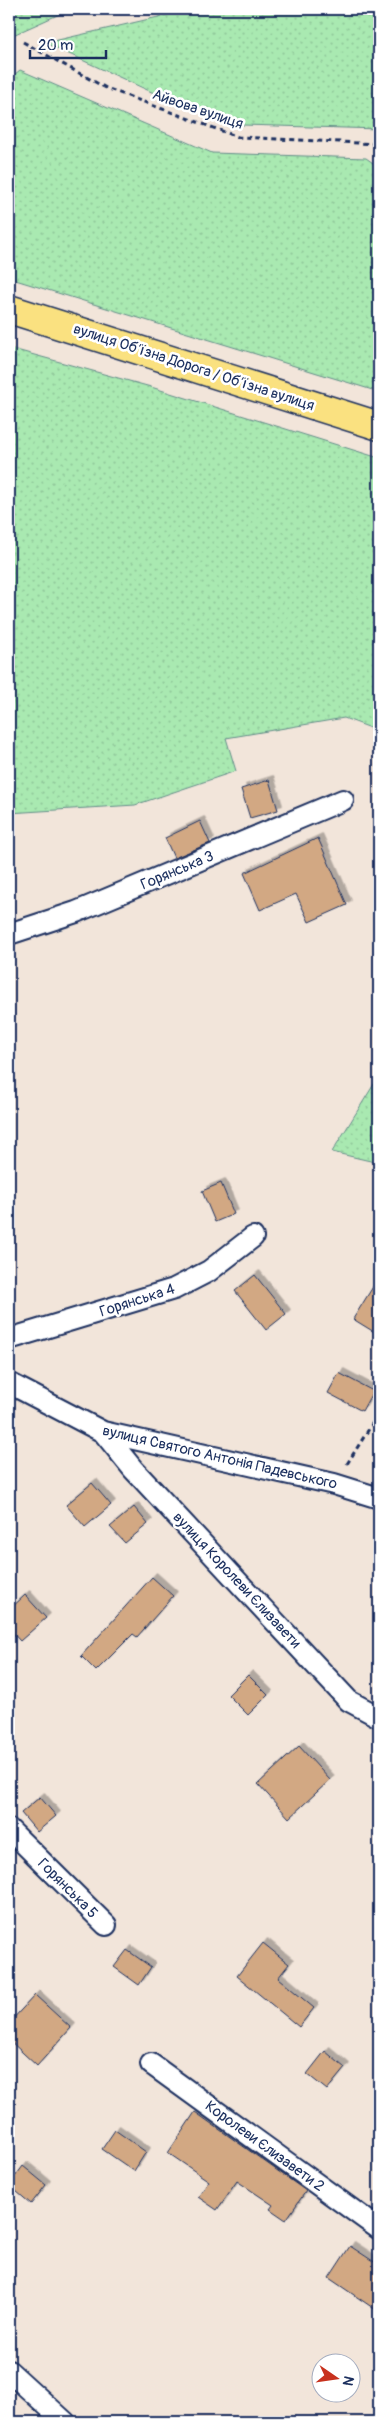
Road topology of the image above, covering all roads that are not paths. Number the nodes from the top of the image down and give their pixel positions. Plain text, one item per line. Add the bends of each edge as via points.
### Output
1 (9, 309) edge
2 (379, 426) edge
3 (343, 800) dead end
4 (9, 934) edge
5 (253, 1237) dead end
6 (9, 1339) edge
7 (9, 1383) edge
8 (104, 1432) junction
9 (379, 1498) edge
10 (379, 1717) edge
11 (9, 1829) edge
12 (106, 1925) dead end
13 (151, 2064) dead end
14 (379, 2229) edge
15 (9, 2371) edge
16 (65, 2422) edge

1 - 2 highway, вулиця Обʼїзна Дорога / Обʼїзна вулиця
3 - 4 street, Горянська 3 via 76,912
5 - 6 street, Горянська 4 via 209,1271 174,1289
7 - 8 street, вулиця Святого Антонія Падевського
8 - 9 street, вулиця Святого Антонія Падевського via 334,1484
8 - 10 street, вулиця Королеви Єлизавети via 133,1469 350,1701
11 - 12 street, Горянська 5
13 - 14 street, Королеви Єлизавети 2
15 - 16 street

